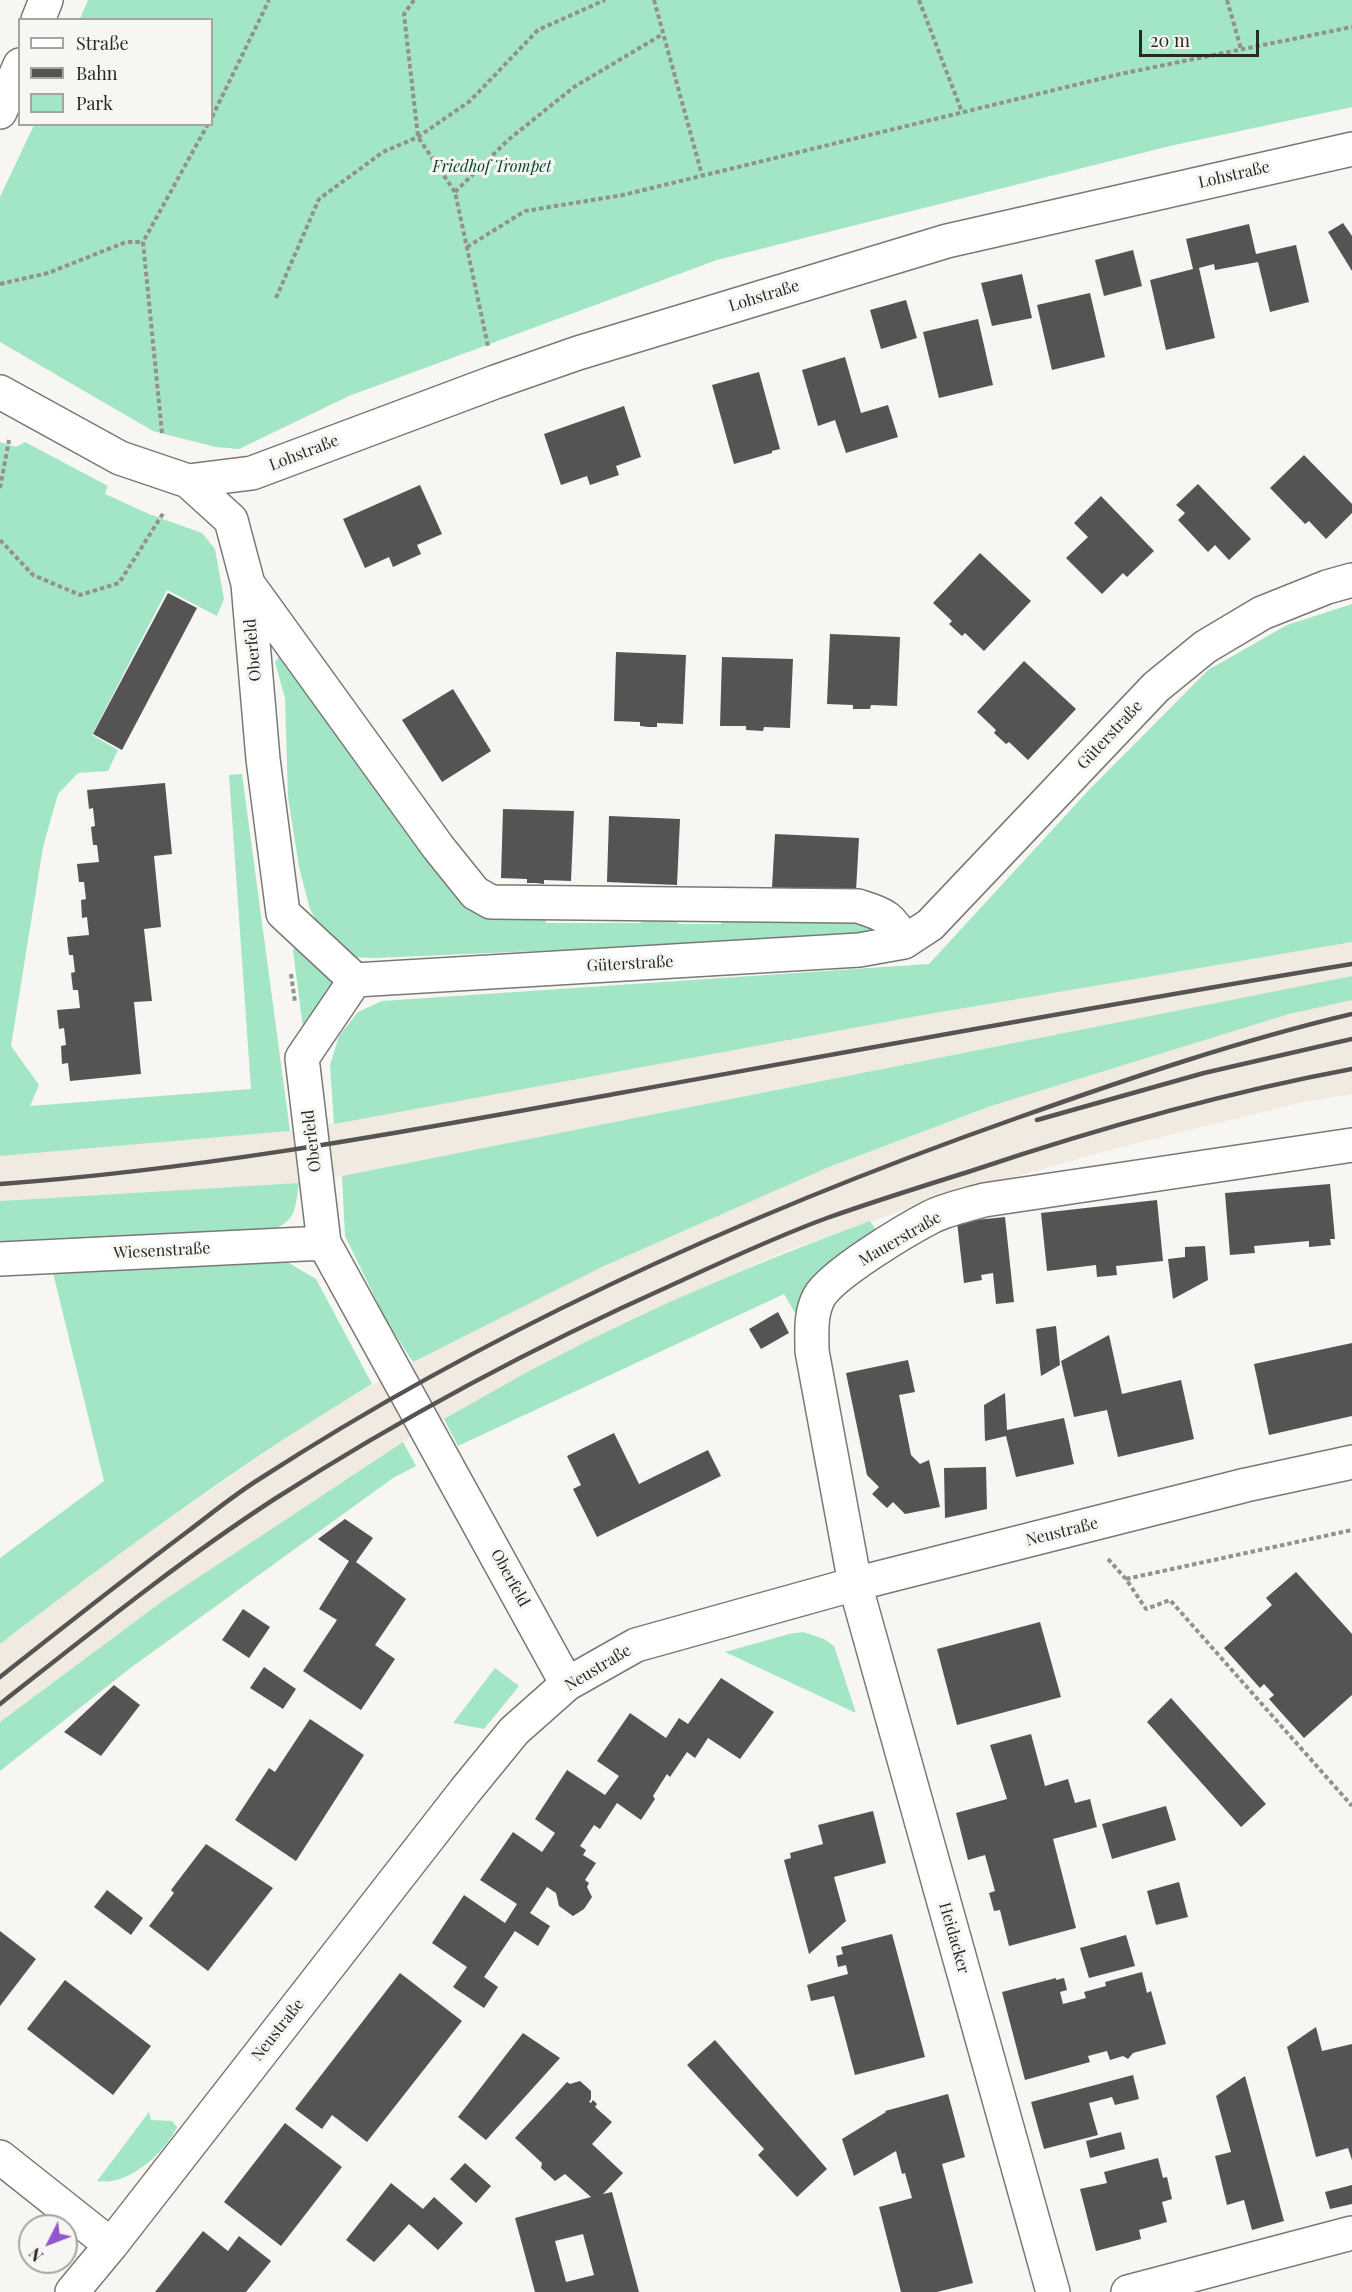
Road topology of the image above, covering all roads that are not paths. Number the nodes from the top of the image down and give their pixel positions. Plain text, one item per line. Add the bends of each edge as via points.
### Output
1 (46, 0) edge
2 (39, 18) edge
3 (18, 69) edge
4 (0, 112) edge
5 (1352, 148) edge
6 (8, 396) edge
7 (188, 481) junction
8 (1352, 580) edge
9 (248, 584) junction
10 (904, 942) junction
11 (355, 980) junction
12 (1352, 1144) edge
13 (324, 1243) junction
14 (0, 1258) edge
15 (1352, 1462) edge
16 (855, 1584) junction
17 (567, 1684) junction
18 (0, 2157) edge
19 (1352, 2233) edge
20 (111, 2245) junction
21 (72, 2292) edge
22 (1053, 2292) edge
23 (1128, 2292) edge

1 - 2 street
3 - 4 street
5 - 7 street, Lohstraße via 947,241 578,353 252,473
6 - 7 street, Oberfeld via 120,458
7 - 9 street, Oberfeld via 231,520
8 - 10 street, Güterstraße via 1262,613 1189,660 1156,687 930,925
9 - 10 street, Oberfeld via 438,847 475,893 491,902 858,906 894,922
9 - 11 street, Oberfeld via 262,759 283,913
10 - 11 street, Güterstraße via 860,950
11 - 13 street, Oberfeld via 302,1058
12 - 16 street, Mauerstraße via 984,1200 933,1216 835,1279 819,1296 813,1314 812,1352
13 - 14 street, Wiesenstraße
13 - 17 street, Oberfeld
15 - 16 street, Neustraße
16 - 17 street, Neustraße via 636,1645
16 - 22 street, Heidacker
17 - 20 street, Neustraße via 514,1731 465,1791
18 - 20 street
19 - 23 street
20 - 21 street, Neustraße

